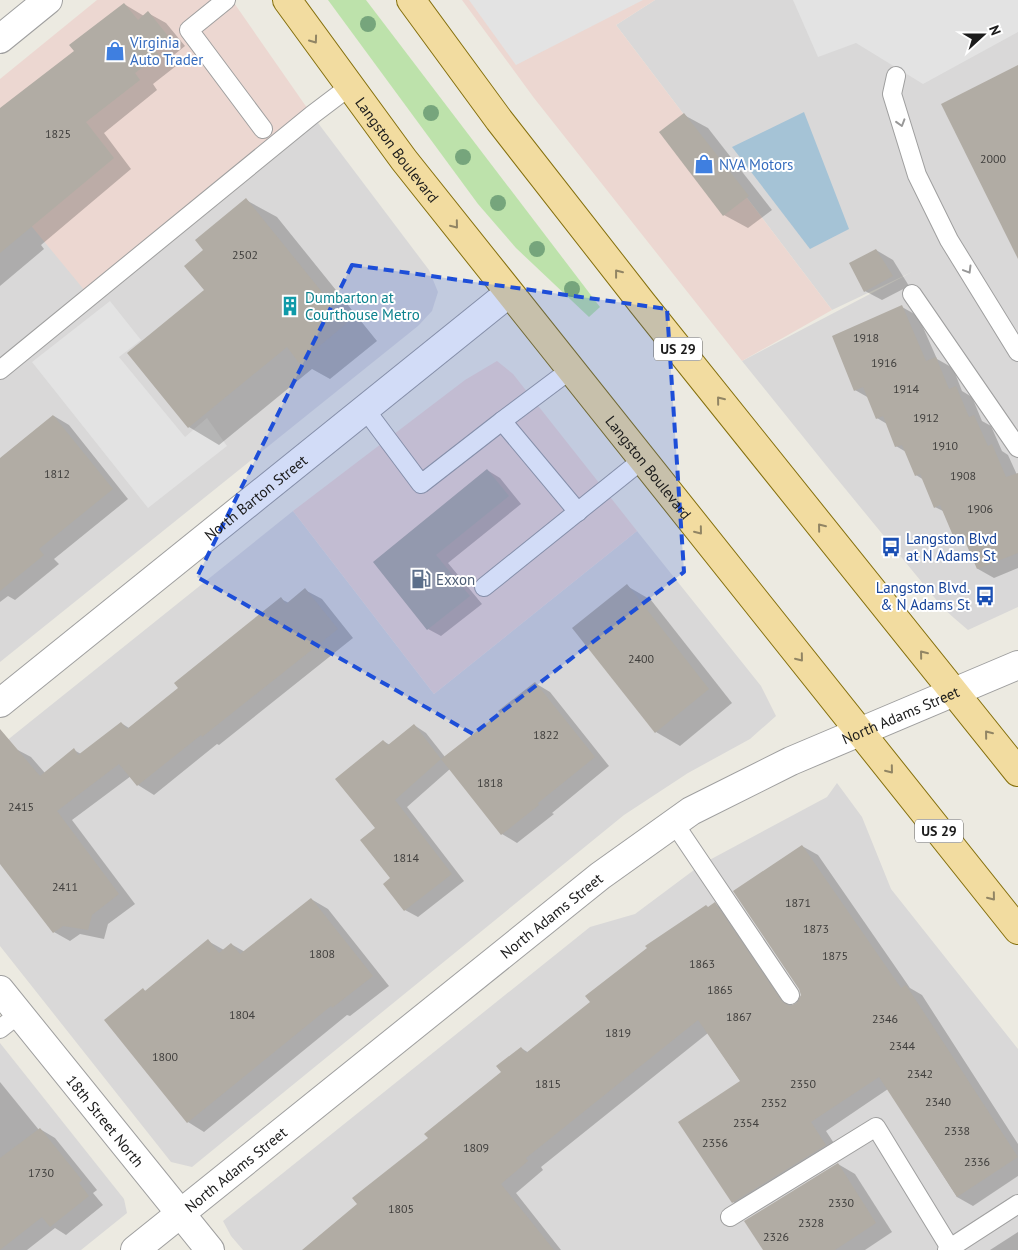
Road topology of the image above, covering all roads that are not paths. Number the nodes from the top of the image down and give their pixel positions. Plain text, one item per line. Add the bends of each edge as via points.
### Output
1 (48, 0) edge
2 (226, 0) edge
3 (286, 0) edge
4 (411, 0) edge
5 (0, 39) edge
6 (896, 76) dead end
7 (349, 87) junction
8 (263, 129) dead end
9 (510, 293) junction
10 (912, 294) dead end
11 (1018, 352) edge
12 (0, 370) edge
13 (570, 370) junction
14 (365, 409) junction
15 (502, 421) junction
16 (1018, 448) edge
17 (642, 460) junction
18 (578, 512) junction
19 (484, 587) dead end
20 (1018, 665) edge
21 (954, 692) junction
22 (0, 702) edge
23 (860, 732) junction
24 (1018, 772) edge
25 (674, 823) junction
26 (1018, 930) edge
27 (0, 990) edge
28 (790, 995) dead end
29 (10, 1022) edge
30 (1018, 1204) edge
31 (181, 1213) junction
32 (730, 1217) dead end
33 (949, 1249) edge
34 (135, 1250) edge
35 (210, 1250) edge

1 - 5 street
2 - 8 lane via 189,30
3 -> 7 main road, Langston Boulevard / US 29
21 -> 4 main road, US 29 via 630,288 499,120
6 -> 11 lane via 892,94 917,175 949,240
7 -> 9 main road, Langston Boulevard / US 29
7 - 12 lane
9 - 13 main road, Langston Boulevard / US 29
9 - 14 street, North Barton Street
10 - 16 lane
13 - 15 lane
13 - 17 main road, Langston Boulevard / US 29
14 - 15 lane via 421,484
14 - 22 street, North Barton Street
15 - 18 lane
17 - 18 lane
17 -> 23 main road, Langston Boulevard / US 29
18 - 19 lane
20 - 21 street, North Adams Street
21 - 23 street, North Adams Street
24 -> 21 main road, US 29
23 - 25 street, North Adams Street via 751,780
23 -> 26 main road, Langston Boulevard / US 29
25 - 28 lane
25 - 31 street, North Adams Street via 600,876
27 - 29 street, 18th Street North
29 - 31 street, 18th Street North
30 - 33 lane
31 - 34 street, North Adams Street
31 - 35 street, 18th Street North
32 - 33 lane via 876,1127

